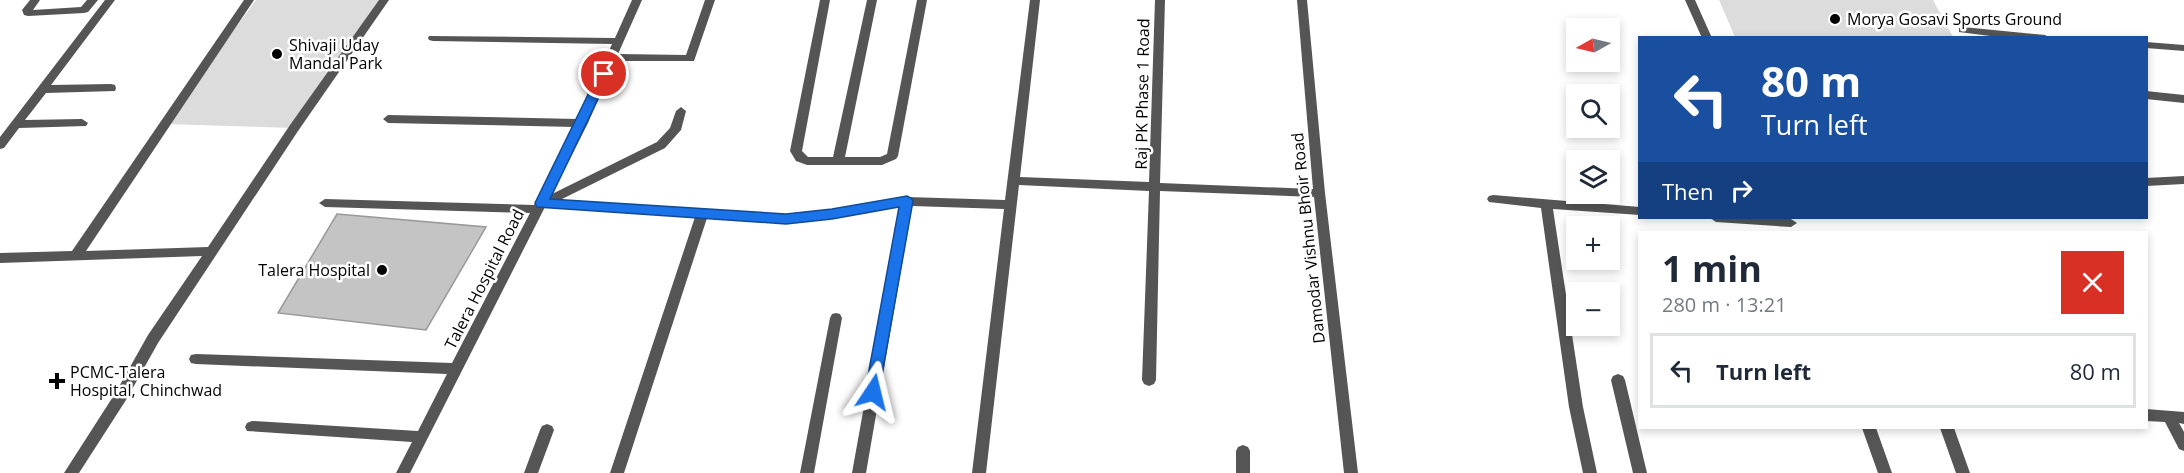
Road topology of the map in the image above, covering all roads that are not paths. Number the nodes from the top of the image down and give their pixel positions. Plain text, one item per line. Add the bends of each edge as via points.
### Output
1 (35, 0) edge
2 (93, 0) edge
3 (110, 0) edge
4 (249, 0) edge
5 (384, 0) edge
6 (637, 0) edge
7 (710, 0) edge
8 (825, 0) edge
9 (872, 0) edge
10 (922, 0) edge
11 (1035, 0) edge
12 (1160, 0) edge
13 (1302, 0) edge
14 (1690, 0) edge
15 (1963, 30) dead end
16 (1706, 36) edge
17 (2024, 36) edge
18 (434, 38) dead end
19 (619, 41) junction
20 (2148, 45) edge
21 (2184, 48) edge
22 (612, 57) junction
23 (111, 88) dead end
24 (43, 89) junction
25 (2148, 95) edge
26 (2184, 99) edge
27 (681, 111) dead end
28 (388, 119) dead end
29 (82, 123) dead end
30 (582, 123) junction
31 (14, 127) junction
32 (0, 129) edge
33 (0, 145) edge
34 (838, 161) junction
35 (2184, 180) edge
36 (1013, 182) junction
37 (2148, 182) edge
38 (1155, 188) junction
39 (1319, 193) junction
40 (1493, 199) dead end
41 (907, 201) junction
42 (325, 203) dead end
43 (1546, 204) junction
44 (1010, 205) junction
45 (540, 206) junction
46 (1638, 212) edge
47 (702, 214) junction
48 (1728, 219) edge
49 (1791, 224) edge
50 (213, 251) junction
51 (76, 255) junction
52 (0, 258) edge
53 (836, 318) dead end
54 (196, 359) dead end
55 (456, 369) junction
56 (1149, 380) dead end
57 (1618, 380) dead end
58 (2148, 415) edge
59 (2169, 417) junction
60 (2184, 418) edge
61 (252, 427) dead end
62 (1869, 429) edge
63 (1947, 429) edge
64 (547, 430) dead end
65 (421, 437) junction
66 (2184, 445) edge
67 (1243, 451) dead end
68 (72, 473) edge
69 (404, 473) edge
70 (531, 473) edge
71 (617, 473) edge
72 (807, 473) edge
73 (859, 473) edge
74 (979, 473) edge
75 (1243, 473) edge
76 (1351, 473) edge
77 (1590, 473) edge
78 (1640, 473) edge
79 (1885, 473) edge
80 (1963, 473) edge

1 - 2 street via 28,13 84,10
3 - 24 street
4 - 51 street
5 - 50 street
6 - 19 street, Talera Hospital Road
7 - 22 street via 690,60
8 - 34 street via 796,151 802,160
9 - 34 street
10 - 34 street via 892,156 882,161
11 - 36 street
12 - 38 street, Raj PK Phase 1 Road
13 - 39 street, Damodar Vishnu Bhoir Road
14 - 16 street
15 - 17 street
18 - 19 street
19 - 22 street, Talera Hospital Road
20 - 21 street
22 - 30 street, Talera Hospital Road
23 - 24 street
24 - 31 street
25 - 26 street
27 - 45 street via 675,130 661,145
28 - 30 street
29 - 31 street
30 - 45 street, Talera Hospital Road
31 - 32 street
31 - 33 street
35 - 37 street
36 - 38 street
36 - 44 street
38 - 39 street
38 - 56 street, Raj PK Phase 1 Road
39 - 76 street, Damodar Vishnu Bhoir Road
40 - 43 street
41 - 44 street
41 - 47 street via 806,218
41 - 73 street
42 - 45 street
43 - 46 street
43 - 77 street via 1576,407
44 - 74 street
45 - 47 street
45 - 55 street, Talera Hospital Road
47 - 71 street
48 - 49 street
50 - 51 street
50 - 68 street via 153,339
51 - 52 street
53 - 72 street
54 - 55 street
55 - 65 street, Talera Hospital Road
57 - 78 street
58 - 59 street
59 - 60 street
59 - 66 street
61 - 65 street
62 - 79 street
63 - 80 street
64 - 70 street
65 - 69 street, Talera Hospital Road
67 - 75 street

